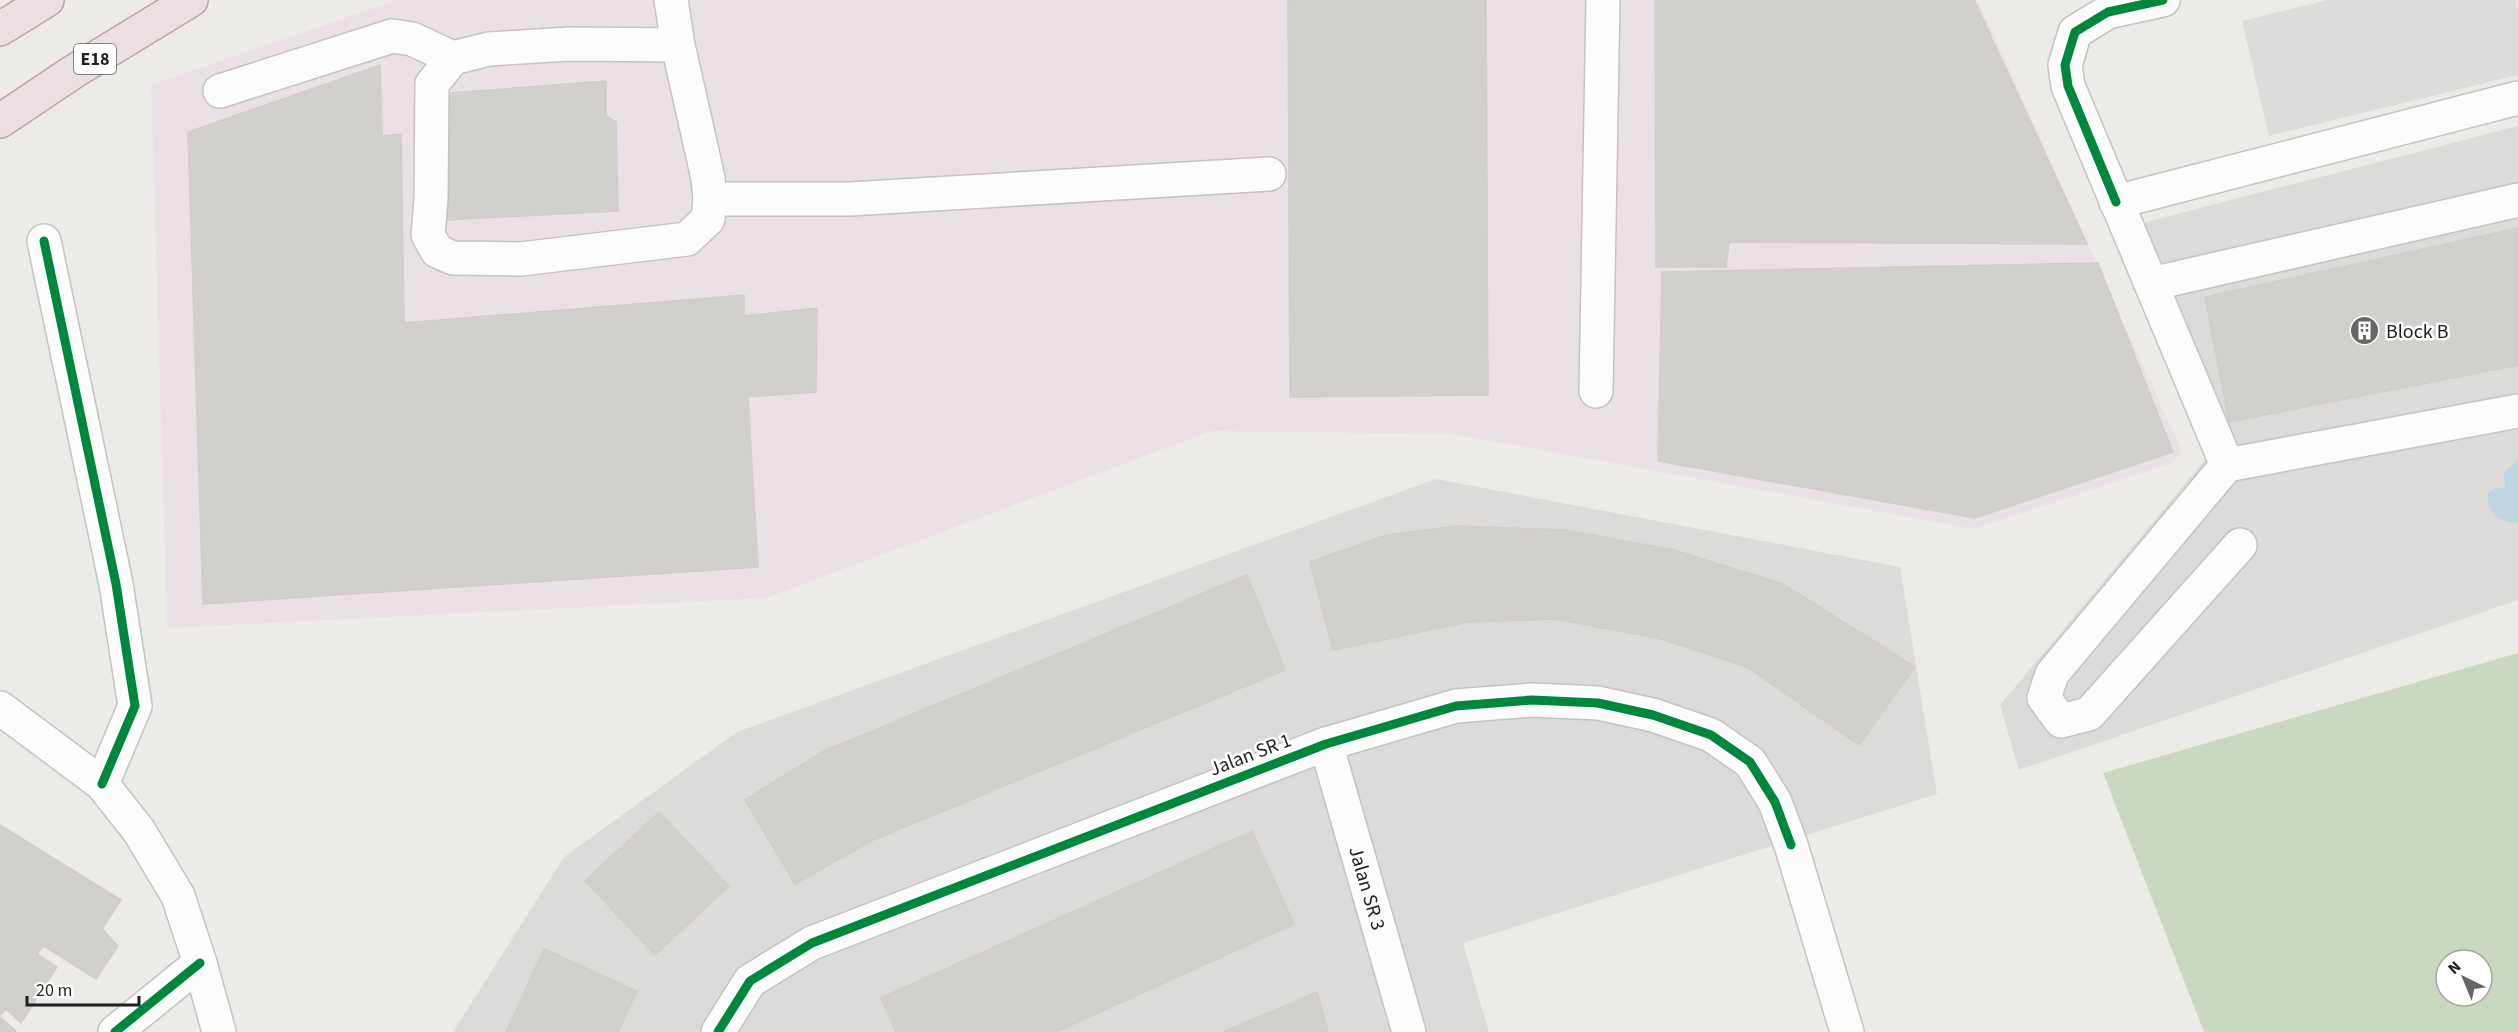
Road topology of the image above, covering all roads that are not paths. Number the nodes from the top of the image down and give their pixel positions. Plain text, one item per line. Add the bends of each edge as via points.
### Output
1 (46, 0) edge
2 (191, 0) edge
3 (670, 0) edge
4 (1603, 0) edge
5 (2163, 0) edge
6 (0, 29) edge
7 (678, 45) junction
8 (453, 58) junction
9 (220, 92) dead end
10 (2518, 98) edge
11 (0, 121) edge
12 (1269, 174) dead end
13 (710, 198) junction
14 (2518, 200) edge
15 (2116, 202) junction
16 (44, 241) dead end
17 (2151, 284) junction
18 (1596, 391) dead end
19 (2518, 411) edge
20 (2227, 465) junction
21 (2240, 545) dead end
22 (0, 708) edge
23 (1326, 744) junction
24 (102, 784) junction
25 (200, 963) junction
26 (115, 1032) edge
27 (219, 1032) edge
28 (718, 1032) edge
29 (1408, 1032) edge
30 (1847, 1032) edge

1 - 6 highway
2 - 11 highway, E18
3 - 7 street
4 - 18 street
5 - 15 street via 2108,12 2075,32 2065,65 2068,86
7 - 8 street via 569,44 500,48
7 - 13 street
8 - 9 street via 412,39 392,36
8 - 13 street via 432,84 428,235 438,251 453,258 521,259 687,238 708,219
10 - 15 street
12 - 13 street via 850,199
14 - 17 street
15 - 17 street
16 - 24 street via 116,584 135,706
17 - 20 street
19 - 20 street
20 - 21 street via 2052,674 2044,698 2061,721 2089,714
22 - 24 street
23 - 28 street, Jalan SR 1 via 812,944 750,981
23 - 29 street, Jalan SR 3
23 - 30 street, Jalan SR 1 via 1456,706 1532,700 1598,703 1653,715 1711,735 1750,762 1775,802
24 - 25 street via 139,831 178,896
25 - 26 street
25 - 27 street

